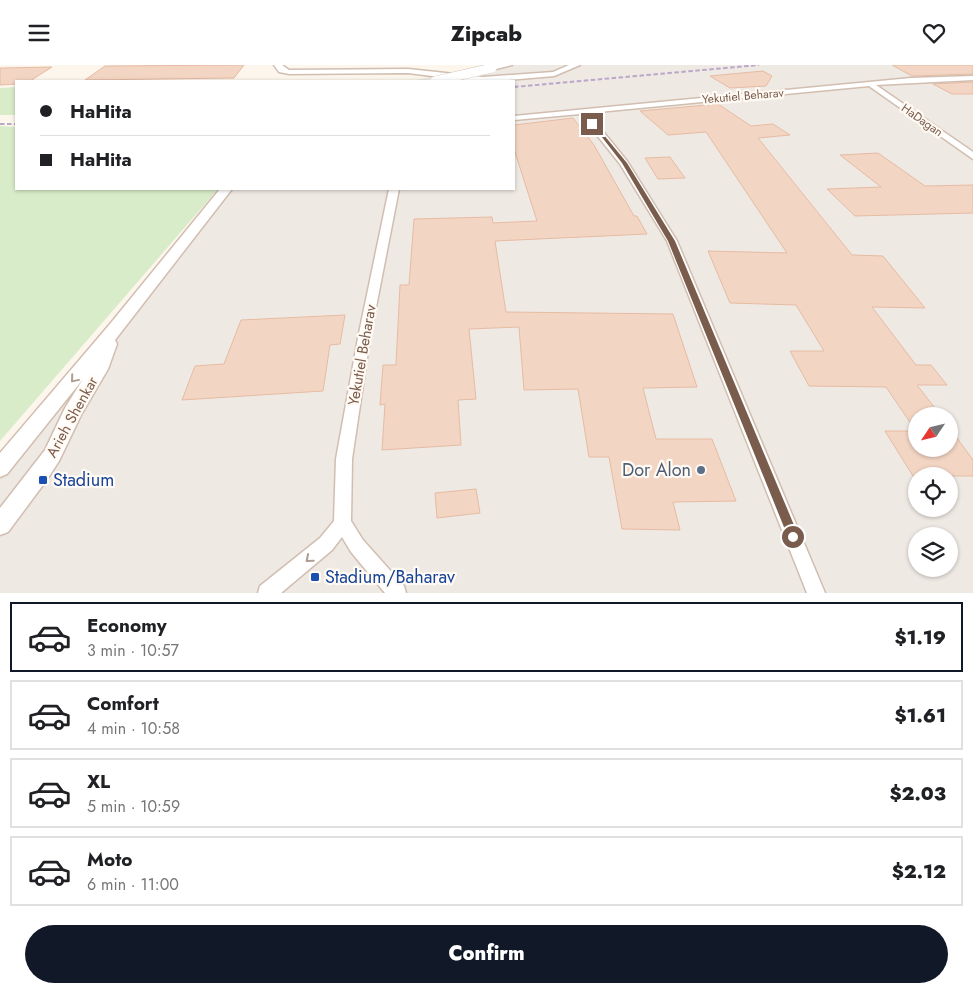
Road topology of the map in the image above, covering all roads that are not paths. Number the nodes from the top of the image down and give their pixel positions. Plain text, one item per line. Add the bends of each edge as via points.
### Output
1 (278, 65) edge
2 (508, 65) edge
3 (577, 65) edge
4 (563, 67) edge
5 (270, 71) dead end
6 (298, 72) junction
7 (973, 78) edge
8 (440, 80) edge
9 (870, 84) junction
10 (582, 111) junction
11 (515, 118) edge
12 (973, 156) edge
13 (225, 190) edge
14 (394, 190) edge
15 (116, 328) junction
16 (0, 468) edge
17 (342, 523) junction
18 (0, 525) edge
19 (267, 593) edge
20 (397, 593) edge
21 (816, 593) edge

1 - 6 street via 282,70
2 - 8 street, bridge
3 - 4 street
4 - 6 street via 549,75 483,80 408,71
5 - 6 street
7 - 9 street, Yekutiel Beharav
9 - 10 street, Yekutiel Beharav
9 - 12 street, HaDagan
10 - 11 street, Yekutiel Beharav
10 - 21 street via 624,163 672,241
13 - 15 street, Arieh Shenkar
14 - 17 street, Yekutiel Beharav via 344,459
15 -> 16 street, Arieh Shenkar
15 - 18 street, Arieh Shenkar via 99,369 72,413 52,455
17 -> 19 street via 326,544
17 - 20 street

